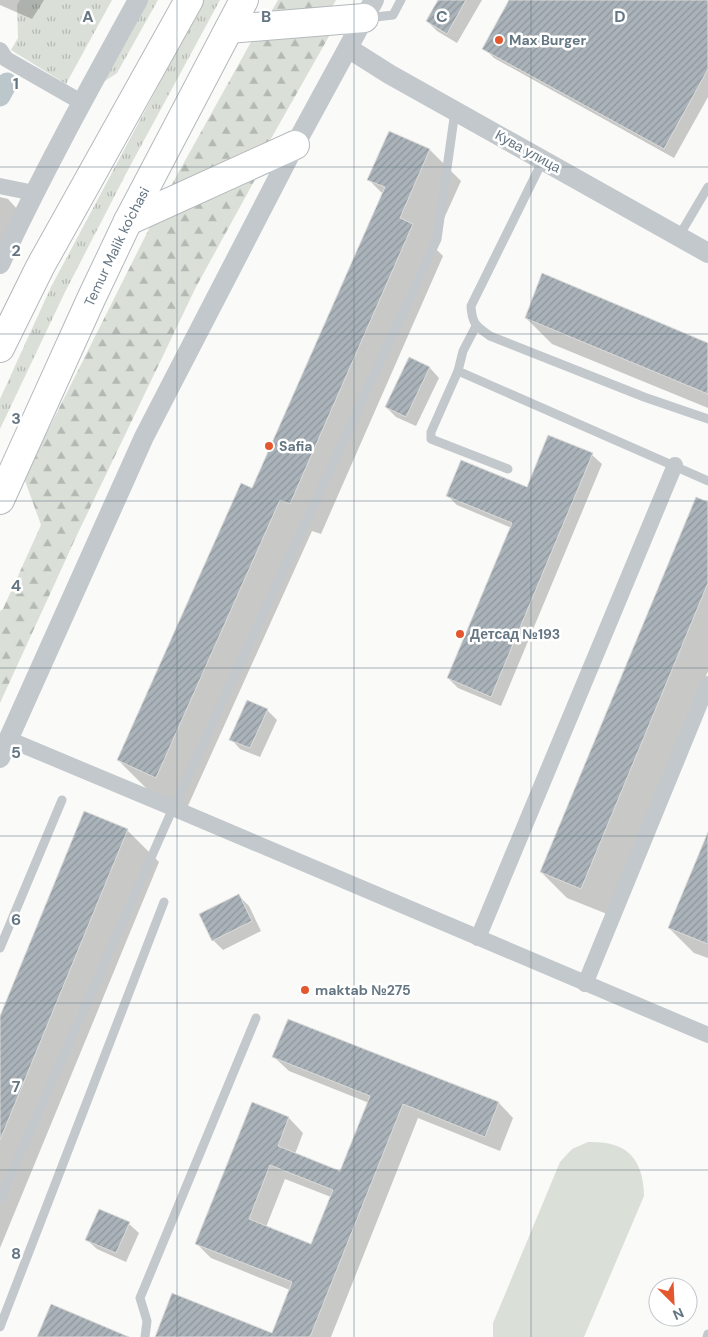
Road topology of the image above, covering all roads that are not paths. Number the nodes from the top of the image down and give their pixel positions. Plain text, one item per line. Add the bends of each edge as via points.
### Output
1 (138, 0) edge
2 (189, 0) edge
3 (244, 0) edge
4 (401, 0) edge
5 (369, 9) edge
6 (229, 29) junction
7 (348, 48) junction
8 (0, 50) edge
9 (81, 102) junction
10 (455, 110) junction
11 (295, 145) junction
12 (544, 160) junction
13 (0, 186) edge
14 (708, 187) edge
15 (34, 193) junction
16 (128, 222) junction
17 (678, 236) junction
18 (708, 253) edge
19 (0, 264) edge
20 (476, 326) junction
21 (0, 348) edge
22 (458, 372) junction
23 (708, 419) edge
24 (676, 465) junction
25 (508, 469) dead end
26 (708, 480) edge
27 (0, 500) edge
28 (708, 684) edge
29 (8, 739) junction
30 (0, 758) edge
31 (62, 800) dead end
32 (173, 808) junction
33 (164, 902) dead end
34 (478, 938) junction
35 (0, 948) edge
36 (585, 984) junction
37 (256, 1018) dead end
38 (706, 1030) edge
39 (0, 1199) edge
40 (0, 1327) edge
41 (145, 1337) edge

1 - 9 street
2 - 21 highway via 40,267
3 - 6 highway, Temur Malik ko'chasi
4 - 5 lane via 393,15
5 - 6 highway
5 - 7 street
6 - 16 highway, Temur Malik ko'chasi
7 - 10 street, Кува улица
7 - 11 street
8 - 9 street via 6,59
9 - 15 street
10 - 12 street, Кува улица
10 - 32 lane via 437,239
11 - 16 highway
11 - 29 street via 144,438
12 - 17 street, Кува улица
12 - 20 lane via 471,306
13 - 15 street
14 - 17 lane
15 - 19 street
16 - 27 highway, Temur Malik ko'chasi
17 - 18 street, Кува улица
20 - 22 lane via 463,351
20 - 23 lane via 490,336
22 - 24 lane
22 - 25 lane via 431,432 431,439
24 - 26 lane
24 - 34 street
28 - 36 street
29 - 30 street
29 - 32 street
31 - 35 lane
32 - 34 street
32 - 39 lane
33 - 40 lane
34 - 36 street
36 - 38 street
37 - 41 lane via 140,1298 147,1321

